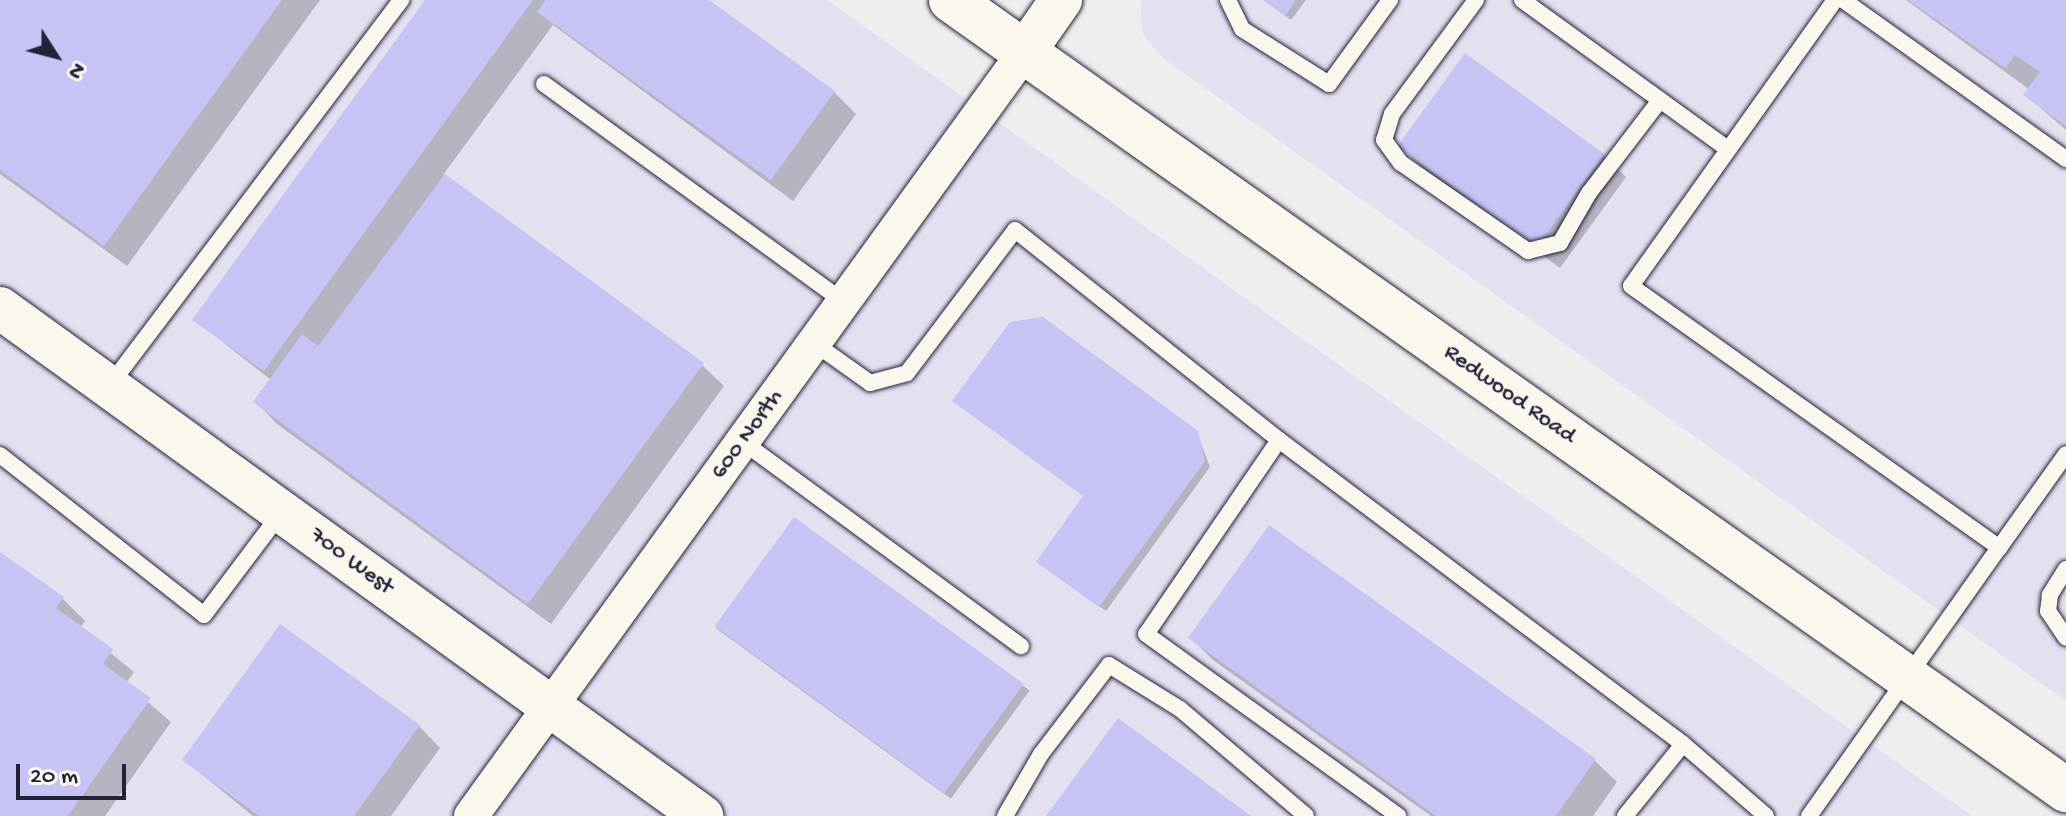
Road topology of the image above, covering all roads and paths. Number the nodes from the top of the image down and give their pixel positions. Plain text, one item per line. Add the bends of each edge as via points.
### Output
1 (401, 0) edge
2 (951, 0) edge
3 (1061, 0) edge
4 (1228, 0) edge
5 (1390, 0) edge
6 (1476, 0) edge
7 (1522, 0) edge
8 (1835, 0) edge
9 (1843, 0) edge
10 (1024, 53) junction
11 (544, 84) dead end
12 (1660, 100) junction
13 (1728, 149) junction
14 (2066, 159) edge
15 (844, 302) junction
16 (4, 320) edge
17 (814, 343) junction
18 (109, 387) junction
19 (1279, 440) junction
20 (743, 442) junction
21 (2066, 454) edge
22 (0, 455) edge
23 (281, 513) junction
24 (1999, 548) junction
25 (2066, 569) edge
26 (2066, 638) edge
27 (1021, 646) dead end
28 (1907, 677) junction
29 (551, 706) junction
30 (1683, 744) junction
31 (2066, 790) edge
32 (688, 812) edge
33 (471, 816) edge
34 (1005, 816) edge
35 (1306, 816) edge
36 (1398, 816) edge
37 (1625, 816) edge
38 (1766, 816) edge
39 (1809, 816) edge

1 - 18 lane
2 - 10 main road, Redwood Road
3 - 10 street
4 - 5 lane via 1242,29 1329,84
6 - 12 lane via 1392,114 1384,140 1401,163 1528,251 1560,243 1589,193
7 - 12 lane
8 - 13 lane
9 - 14 lane
10 - 15 street, 600 North
10 - 28 main road, Redwood Road
11 - 15 lane
12 - 13 lane
13 - 24 lane via 1631,286
15 - 17 street, 600 North
16 - 18 street, 700 West
17 - 19 lane via 870,383 907,373 1015,230
17 - 20 street, 600 North
18 - 23 street, 700 West
19 - 30 lane
19 - 36 lane via 1146,634
20 - 27 lane
20 - 29 street, 600 North
21 - 24 lane
22 - 23 lane via 204,615
23 - 29 street, 700 West
24 - 28 lane
25 - 26 lane via 2050,595 2048,611
28 - 31 main road, Redwood Road
28 - 39 lane
29 - 32 street, 700 West
29 - 33 street, 600 North
30 - 37 lane
30 - 38 lane
34 - 35 lane via 1041,754 1109,665 1180,709

